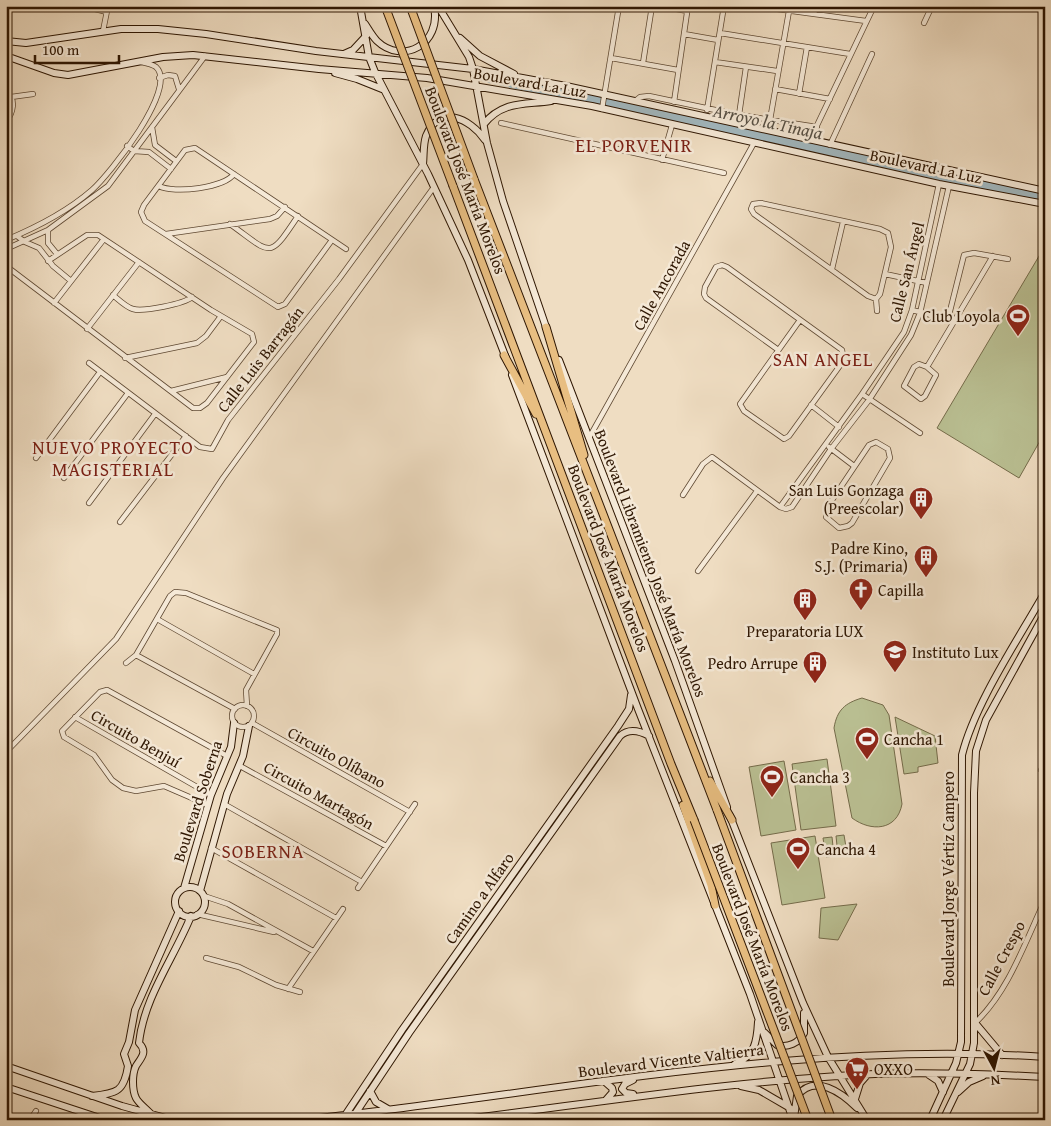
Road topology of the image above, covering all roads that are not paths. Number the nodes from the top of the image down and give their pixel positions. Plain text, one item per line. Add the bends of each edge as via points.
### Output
1 (82, 6) edge
2 (108, 6) edge
3 (360, 6) edge
4 (386, 6) edge
5 (410, 6) edge
6 (434, 6) edge
7 (438, 6) edge
8 (619, 6) edge
9 (652, 6) edge
10 (661, 6) edge
11 (724, 6) edge
12 (754, 6) edge
13 (816, 6) edge
14 (874, 6) edge
15 (932, 6) edge
16 (781, 8) edge
17 (688, 9) edge
18 (789, 11) junction
19 (107, 12) junction
20 (814, 14) junction
21 (363, 21) junction
22 (866, 22) junction
23 (924, 23) dead end
24 (451, 29) junction
25 (103, 31) junction
26 (720, 33) junction
27 (684, 34) junction
28 (366, 36) junction
29 (718, 40) junction
30 (6, 42) edge
31 (783, 43) junction
32 (807, 47) junction
33 (850, 54) junction
34 (872, 54) dead end
35 (343, 55) junction
36 (6, 56) edge
37 (205, 56) junction
38 (370, 57) junction
39 (611, 58) junction
40 (140, 62) junction
41 (715, 62) junction
42 (643, 63) junction
43 (746, 67) junction
44 (474, 69) junction
45 (319, 70) junction
46 (678, 70) junction
47 (777, 71) junction
48 (375, 72) junction
49 (159, 78) junction
50 (522, 78) junction
51 (477, 87) junction
52 (179, 88) junction
53 (382, 89) junction
54 (774, 89) junction
55 (6, 92) edge
56 (33, 94) dead end
57 (799, 94) junction
58 (12, 97) junction
59 (604, 97) junction
60 (830, 99) junction
61 (556, 100) junction
62 (635, 102) junction
63 (674, 102) junction
64 (602, 107) junction
65 (707, 109) junction
66 (739, 115) junction
67 (705, 119) junction
68 (770, 120) junction
69 (6, 122) edge
70 (500, 123) dead end
71 (484, 124) junction
72 (672, 125) junction
73 (152, 127) junction
74 (816, 127) junction
75 (810, 140) junction
76 (487, 143) junction
77 (754, 143) junction
78 (156, 145) junction
79 (830, 145) junction
80 (127, 146) junction
81 (134, 151) junction
82 (149, 152) junction
83 (662, 160) junction
84 (176, 161) junction
85 (423, 164) junction
86 (170, 169) junction
87 (724, 173) dead end
88 (234, 174) junction
89 (939, 184) junction
90 (159, 186) junction
91 (949, 186) junction
92 (434, 187) junction
93 (1045, 191) edge
94 (1045, 204) edge
95 (285, 207) junction
96 (298, 216) junction
97 (843, 222) junction
98 (230, 224) junction
99 (48, 230) junction
100 (166, 234) junction
101 (17, 236) junction
102 (104, 238) junction
103 (6, 240) edge
104 (332, 240) junction
105 (25, 242) junction
106 (48, 243) junction
107 (39, 248) junction
108 (6, 249) edge
109 (346, 249) dead end
110 (57, 254) junction
111 (993, 256) junction
112 (1008, 259) dead end
113 (48, 261) junction
114 (139, 262) junction
115 (6, 266) edge
116 (832, 269) junction
117 (885, 274) junction
118 (71, 281) junction
119 (918, 281) junction
120 (928, 283) junction
121 (113, 295) junction
122 (192, 297) junction
123 (876, 299) junction
124 (54, 303) junction
125 (912, 310) junction
126 (877, 311) dead end
127 (920, 313) junction
128 (221, 316) junction
129 (948, 319) junction
130 (800, 320) junction
131 (954, 322) junction
132 (546, 327) junction
133 (87, 329) junction
134 (777, 349) junction
135 (504, 355) junction
136 (125, 358) junction
137 (89, 363) dead end
138 (927, 367) junction
139 (100, 372) junction
140 (226, 377) junction
141 (171, 391) junction
142 (128, 393) junction
143 (862, 394) junction
144 (869, 400) junction
145 (811, 405) junction
146 (155, 414) junction
147 (838, 427) junction
148 (844, 431) junction
149 (920, 432) dead end
150 (186, 436) junction
151 (589, 438) junction
152 (550, 441) junction
153 (826, 445) junction
154 (831, 449) junction
155 (36, 458) dead end
156 (584, 466) junction
157 (854, 466) junction
158 (64, 478) dead end
159 (757, 491) junction
160 (683, 495) dead end
161 (89, 503) dead end
162 (780, 507) junction
163 (120, 522) dead end
164 (698, 571) dead end
165 (1045, 592) edge
166 (1045, 613) edge
167 (157, 619) junction
168 (136, 655) junction
169 (126, 663) dead end
170 (254, 674) junction
171 (631, 690) junction
172 (247, 706) junction
173 (235, 709) junction
174 (75, 718) junction
175 (234, 723) junction
176 (250, 725) junction
177 (649, 736) junction
178 (6, 752) edge
179 (227, 756) junction
180 (698, 759) junction
181 (1045, 763) edge
182 (670, 764) junction
183 (240, 766) junction
184 (1041, 770) dead end
185 (213, 791) junction
186 (227, 794) junction
187 (224, 804) junction
188 (415, 804) dead end
189 (208, 806) junction
190 (410, 812) junction
191 (732, 820) junction
192 (386, 846) junction
193 (531, 847) junction
194 (211, 848) junction
195 (538, 852) junction
196 (362, 882) junction
197 (184, 888) junction
198 (358, 888) dead end
199 (202, 894) junction
200 (1045, 900) edge
201 (715, 905) junction
202 (343, 909) dead end
203 (179, 911) junction
204 (194, 915) junction
205 (336, 918) junction
206 (472, 931) junction
207 (276, 932) junction
208 (479, 935) junction
209 (313, 951) junction
210 (206, 958) dead end
211 (288, 989) junction
212 (976, 989) junction
213 (300, 992) dead end
214 (961, 994) junction
215 (802, 1003) junction
216 (759, 1018) junction
217 (975, 1024) junction
218 (763, 1030) junction
219 (129, 1042) junction
220 (138, 1043) junction
221 (958, 1053) junction
222 (973, 1053) junction
223 (1002, 1055) junction
224 (828, 1056) junction
225 (1045, 1057) edge
226 (774, 1062) junction
227 (6, 1066) edge
228 (128, 1066) junction
229 (136, 1066) junction
230 (726, 1066) junction
231 (928, 1074) junction
232 (965, 1074) junction
233 (990, 1074) junction
234 (867, 1075) junction
235 (951, 1075) junction
236 (641, 1076) junction
237 (842, 1076) junction
238 (1045, 1077) edge
239 (604, 1081) junction
240 (781, 1081) junction
241 (735, 1085) junction
242 (6, 1087) edge
243 (370, 1091) junction
244 (943, 1092) junction
245 (657, 1093) junction
246 (955, 1095) junction
247 (92, 1096) junction
248 (855, 1099) junction
249 (605, 1101) junction
250 (790, 1108) junction
251 (390, 1110) junction
252 (380, 1111) junction
253 (36, 1112) dead end
254 (152, 1115) junction
255 (6, 1116) edge
256 (343, 1117) edge
257 (353, 1117) edge
258 (865, 1117) edge
259 (323, 1119) edge
260 (14, 1120) edge
261 (30, 1120) edge
262 (106, 1120) edge
263 (173, 1120) edge
264 (301, 1120) edge
265 (373, 1120) edge
266 (458, 1120) edge
267 (793, 1120) edge
268 (808, 1120) edge
269 (832, 1120) edge
270 (930, 1120) edge
271 (943, 1120) edge

1 - 19 street
2 - 19 street
3 - 21 main road
4 - 152 main road, Boulevard José María Morelos, bridge
5 - 156 main road, Boulevard José María Morelos, bridge
6 - 21 main road via 435,28 425,43 410,49 385,47
7 - 24 main road, Boulevard Libramiento José María Morelos
8 - 39 street
9 - 42 street
10 - 17 street
11 - 26 street
12 - 16 street
13 - 20 street
14 - 22 street
15 - 23 street
16 - 18 street
17 - 27 street
18 - 20 street
18 - 31 street
19 - 25 street
20 - 22 street
21 - 28 main road
22 - 33 street
24 - 44 main road, Boulevard Libramiento José María Morelos
24 - 50 main road via 480,56
25 - 30 main road, Boulevard La Luz via 26,44
25 - 35 main road, Boulevard La Luz via 143,28 182,31
26 - 29 street
26 - 31 street
27 - 29 street
27 - 46 street
28 - 35 main road via 353,50
28 - 38 main road
29 - 41 street
31 - 32 street
31 - 47 street
32 - 33 street
32 - 57 street
33 - 60 street
34 - 79 street
35 - 38 main road, Boulevard La Luz
36 - 40 main road, Boulevard La Luz via 68,75
37 - 40 main road, Boulevard La Luz via 170,56
37 - 45 main road, Boulevard La Luz
37 - 52 street
38 - 44 main road, Boulevard La Luz
38 - 48 main road
39 - 42 street
39 - 59 street
40 - 49 street via 155,66
41 - 43 street
41 - 65 street
42 - 46 street
43 - 47 street
43 - 66 street
44 - 50 main road, Boulevard La Luz
44 - 51 main road, Boulevard Libramiento José María Morelos
45 - 48 main road, Boulevard La Luz
45 - 53 main road via 358,79
46 - 63 street
47 - 54 street
48 - 51 main road, Boulevard La Luz
48 - 53 main road
49 - 52 street via 174,76
49 - 80 street via 153,109
50 - 59 main road, Boulevard La Luz
51 - 61 main road, Boulevard La Luz
51 - 71 main road, Boulevard Libramiento José María Morelos
52 - 73 street
53 - 85 main road
54 - 57 street
54 - 68 street
55 - 58 street
56 - 58 street
57 - 60 street
58 - 69 street via 13,110
59 - 62 main road, Boulevard La Luz
59 - 64 street
60 - 74 street
61 - 64 main road, Boulevard La Luz
61 - 71 main road via 508,106 491,114
62 - 63 street via 645,96
62 - 67 main road, Boulevard La Luz
63 - 65 street
64 - 72 main road, Boulevard La Luz
65 - 66 street
65 - 67 street
66 - 68 street
67 - 75 main road, Boulevard La Luz
68 - 74 street
70 - 83 street
71 - 76 main road, Boulevard Libramiento José María Morelos
72 - 77 main road, Boulevard La Luz
72 - 83 street
73 - 78 street
73 - 81 street
74 - 75 street
75 - 79 main road, Boulevard La Luz
76 - 85 main road via 471,123 446,118 428,132
76 - 132 main road, Boulevard Libramiento José María Morelos via 511,227
77 - 89 main road, Boulevard La Luz
77 - 151 street, Calle Ancorada
78 - 82 street
78 - 84 street
79 - 93 main road, Boulevard La Luz
80 - 81 street
80 - 101 street via 92,190
81 - 82 street
81 - 99 street via 108,186
82 - 86 street
83 - 87 street
84 - 86 street
84 - 88 street via 185,150 195,148
85 - 92 main road
85 - 150 street, Calle Luis Barragán via 339,279 228,420 214,446 204,449
86 - 90 street
88 - 90 street via 224,182 186,189 169,190
88 - 95 street
89 - 91 main road, Boulevard La Luz
89 - 119 street, Calle San Ángel
90 - 100 street via 141,212 145,221
91 - 94 main road, Boulevard La Luz
91 - 120 street, Calle San Ángel
92 - 135 main road via 468,260
92 - 178 street via 223,478 116,639
95 - 96 street
95 - 98 street via 273,218
96 - 98 street via 272,249 264,248
96 - 104 street
97 - 116 street
97 - 116 street via 761,202 752,206 754,214
97 - 117 street via 888,233 891,247
98 - 100 street
99 - 105 street
99 - 106 street
100 - 104 street via 278,307 285,304
101 - 103 street
101 - 105 street
102 - 110 street via 87,235
102 - 114 street
102 - 118 street
104 - 109 street
105 - 107 street
105 - 108 street
106 - 107 street
106 - 110 street
107 - 113 street
110 - 113 street
111 - 112 street
111 - 129 street via 974,252 964,255
111 - 131 street
113 - 118 street
114 - 121 street
114 - 122 street
115 - 124 street
116 - 123 street
117 - 119 street
117 - 123 street
118 - 124 street
119 - 120 street
119 - 125 street, Calle San Ángel
120 - 127 street, Calle San Ángel
121 - 122 street via 137,310 183,303
121 - 133 street
122 - 128 street
123 - 126 street
124 - 133 street
125 - 127 street
125 - 143 street, Calle San Ángel via 899,340
127 - 129 street
127 - 144 street, Calle San Ángel via 905,346
128 - 136 street via 197,343
128 - 140 street via 254,337 254,342
129 - 131 street
130 - 134 street
130 - 134 street via 727,266 716,267 704,294
130 - 145 street via 842,350 845,357
131 - 138 street
132 - 151 main road, Boulevard Libramiento José María Morelos
132 - 156 main road via 582,444
133 - 136 street
134 - 145 street via 741,400 742,408 784,439
135 - 152 main road
135 - 171 main road
136 - 141 street
137 - 139 street, Calle Luis Barragán
138 - 138 street via 936,377 925,396 918,398 904,388 904,383 916,365
139 - 142 street, Calle Luis Barragán
139 - 155 street
140 - 141 street
140 - 141 street via 200,408 193,408
142 - 146 street, Calle Luis Barragán
142 - 158 street
143 - 144 street
143 - 147 street, Calle San Ángel
144 - 148 street, Calle San Ángel
144 - 149 street
145 - 147 street
146 - 150 street, Calle Luis Barragán
146 - 161 street
147 - 148 street
147 - 153 street, Calle San Ángel
148 - 154 street, Calle San Ángel
150 - 163 street
151 - 191 main road, Boulevard Libramiento José María Morelos
152 - 182 main road, Boulevard José María Morelos
153 - 154 street
153 - 162 street, Calle San Ángel
154 - 157 street
154 - 162 street, Calle San Ángel via 792,507
156 - 180 main road, Boulevard José María Morelos
157 - 157 street via 825,513 839,528 852,523 889,461 890,452 876,442 871,443
159 - 160 street via 712,457 706,460
159 - 162 street
159 - 164 street
165 - 214 main road, Boulevard Jorge Vértiz Campero via 982,704 962,755
166 - 212 main road, Boulevard Jorge Vértiz Campero via 986,720 976,751
167 - 168 street
167 - 170 street
167 - 170 street via 170,596 181,591 275,628 277,634
168 - 169 street
168 - 173 street
170 - 172 street via 246,690
171 - 177 main road
171 - 193 main road, Camino a Alfaro via 629,709
172 - 173 street via 240,705
172 - 176 street via 254,713
173 - 175 street
174 - 179 street, Circuito Benjuí via 100,692 112,691
174 - 185 street, Circuito Benjuí
174 - 189 street, Circuito Benjuí via 64,728 63,735 94,755 116,784 136,791 164,786
175 - 176 street via 241,727
175 - 179 main road, Boulevard Soberna
176 - 183 main road, Boulevard Soberna
176 - 190 street, Circuito Olíbano
177 - 195 main road, Camino a Alfaro via 636,731 620,736
177 - 201 main road
179 - 185 main road, Boulevard Soberna
180 - 191 main road
180 - 269 main road, Boulevard José María Morelos, bridge
181 - 184 street
182 - 201 main road
182 - 268 main road, Boulevard José María Morelos, bridge
183 - 186 main road, Boulevard Soberna
183 - 192 street, Circuito Martagón
185 - 186 main road
185 - 189 main road, Boulevard Soberna
186 - 187 main road, Boulevard Soberna
187 - 194 main road, Boulevard Soberna
187 - 196 street
188 - 190 street
189 - 197 main road, Boulevard Soberna
190 - 192 street
191 - 215 main road, Boulevard Libramiento José María Morelos
192 - 196 street
193 - 195 main road
193 - 206 main road, Camino a Alfaro
194 - 199 main road, Boulevard Soberna
194 - 205 street
195 - 208 main road, Camino a Alfaro
196 - 198 street
197 - 199 main road via 190,887
197 - 203 main road via 175,898
199 - 204 main road via 204,907
199 - 207 street via 228,904
200 - 217 street, Calle Crespo via 1006,983
201 - 216 main road
202 - 205 street
203 - 204 main road
203 - 219 main road via 140,996
204 - 207 street
204 - 220 main road via 150,1000
205 - 209 street
206 - 208 main road
206 - 256 main road, Camino a Alfaro
207 - 209 street
208 - 243 main road, Camino a Alfaro
209 - 211 street
210 - 211 street via 240,968
211 - 213 street
212 - 214 main road via 970,1000 965,1000
212 - 217 main road, Boulevard Jorge Vértiz Campero
214 - 221 main road, Boulevard Jorge Vértiz Campero via 962,1031
215 - 218 main road via 806,1026 799,1040 788,1046 777,1045
215 - 224 main road, Boulevard Libramiento José María Morelos
216 - 218 main road
216 - 230 main road via 753,1051 740,1062
217 - 222 main road, Boulevard Jorge Vértiz Campero
217 - 223 main road
218 - 226 main road
219 - 220 main road
219 - 228 main road via 124,1054
220 - 229 main road via 143,1048 143,1056
221 - 222 main road, Boulevard Vicente Valtierra
221 - 224 main road, Boulevard Vicente Valtierra
221 - 235 main road, Boulevard Jorge Vértiz Campero
222 - 223 main road, Boulevard Vicente Valtierra
222 - 232 main road, Boulevard Jorge Vértiz Campero
223 - 225 main road, Boulevard Vicente Valtierra
224 - 226 main road, Boulevard Vicente Valtierra
224 - 237 main road, Boulevard Libramiento José María Morelos
226 - 230 main road, Boulevard Vicente Valtierra
226 - 240 main road
227 - 247 main road
228 - 229 main road
228 - 247 main road via 126,1079 120,1088 109,1094
229 - 254 main road via 134,1096
230 - 236 main road, Boulevard Vicente Valtierra
231 - 234 main road, Boulevard Vicente Valtierra
231 - 235 main road, Boulevard Vicente Valtierra
231 - 244 main road via 938,1081
232 - 233 main road, Boulevard Vicente Valtierra
232 - 235 main road, Boulevard Vicente Valtierra
232 - 246 main road, Boulevard Jorge Vértiz Campero
233 - 238 main road, Boulevard Vicente Valtierra
233 - 246 main road via 969,1082
234 - 237 main road, Boulevard Vicente Valtierra
234 - 248 main road via 860,1083
235 - 244 main road, Boulevard Jorge Vértiz Campero
236 - 239 main road, Boulevard Vicente Valtierra
236 - 245 main road via 622,1086 623,1092
237 - 240 main road, Boulevard Vicente Valtierra
237 - 248 main road, Boulevard Libramiento José María Morelos
239 - 249 main road via 613,1092
239 - 251 main road, Boulevard Vicente Valtierra
240 - 241 main road, Boulevard Vicente Valtierra
240 - 250 main road
241 - 245 main road, Boulevard Vicente Valtierra
241 - 250 main road via 759,1090
242 - 262 main road
243 - 251 main road via 376,1102
243 - 257 main road, Camino a Alfaro
244 - 270 main road, Boulevard Jorge Vértiz Campero
245 - 249 main road, Boulevard Vicente Valtierra
246 - 271 main road, Boulevard Jorge Vértiz Campero
247 - 254 main road
248 - 258 main road, Boulevard Libramiento José María Morelos
249 - 266 main road, Boulevard Vicente Valtierra
250 - 267 main road
251 - 252 main road, Boulevard Vicente Valtierra
252 - 257 main road, Boulevard Vicente Valtierra
252 - 265 main road
253 - 261 street
254 - 263 main road
255 - 260 street
256 - 257 main road, Boulevard Vicente Valtierra
256 - 259 main road, Boulevard Vicente Valtierra
258 - 267 main road via 836,1090 816,1087 797,1096
259 - 264 main road, Boulevard Vicente Valtierra

